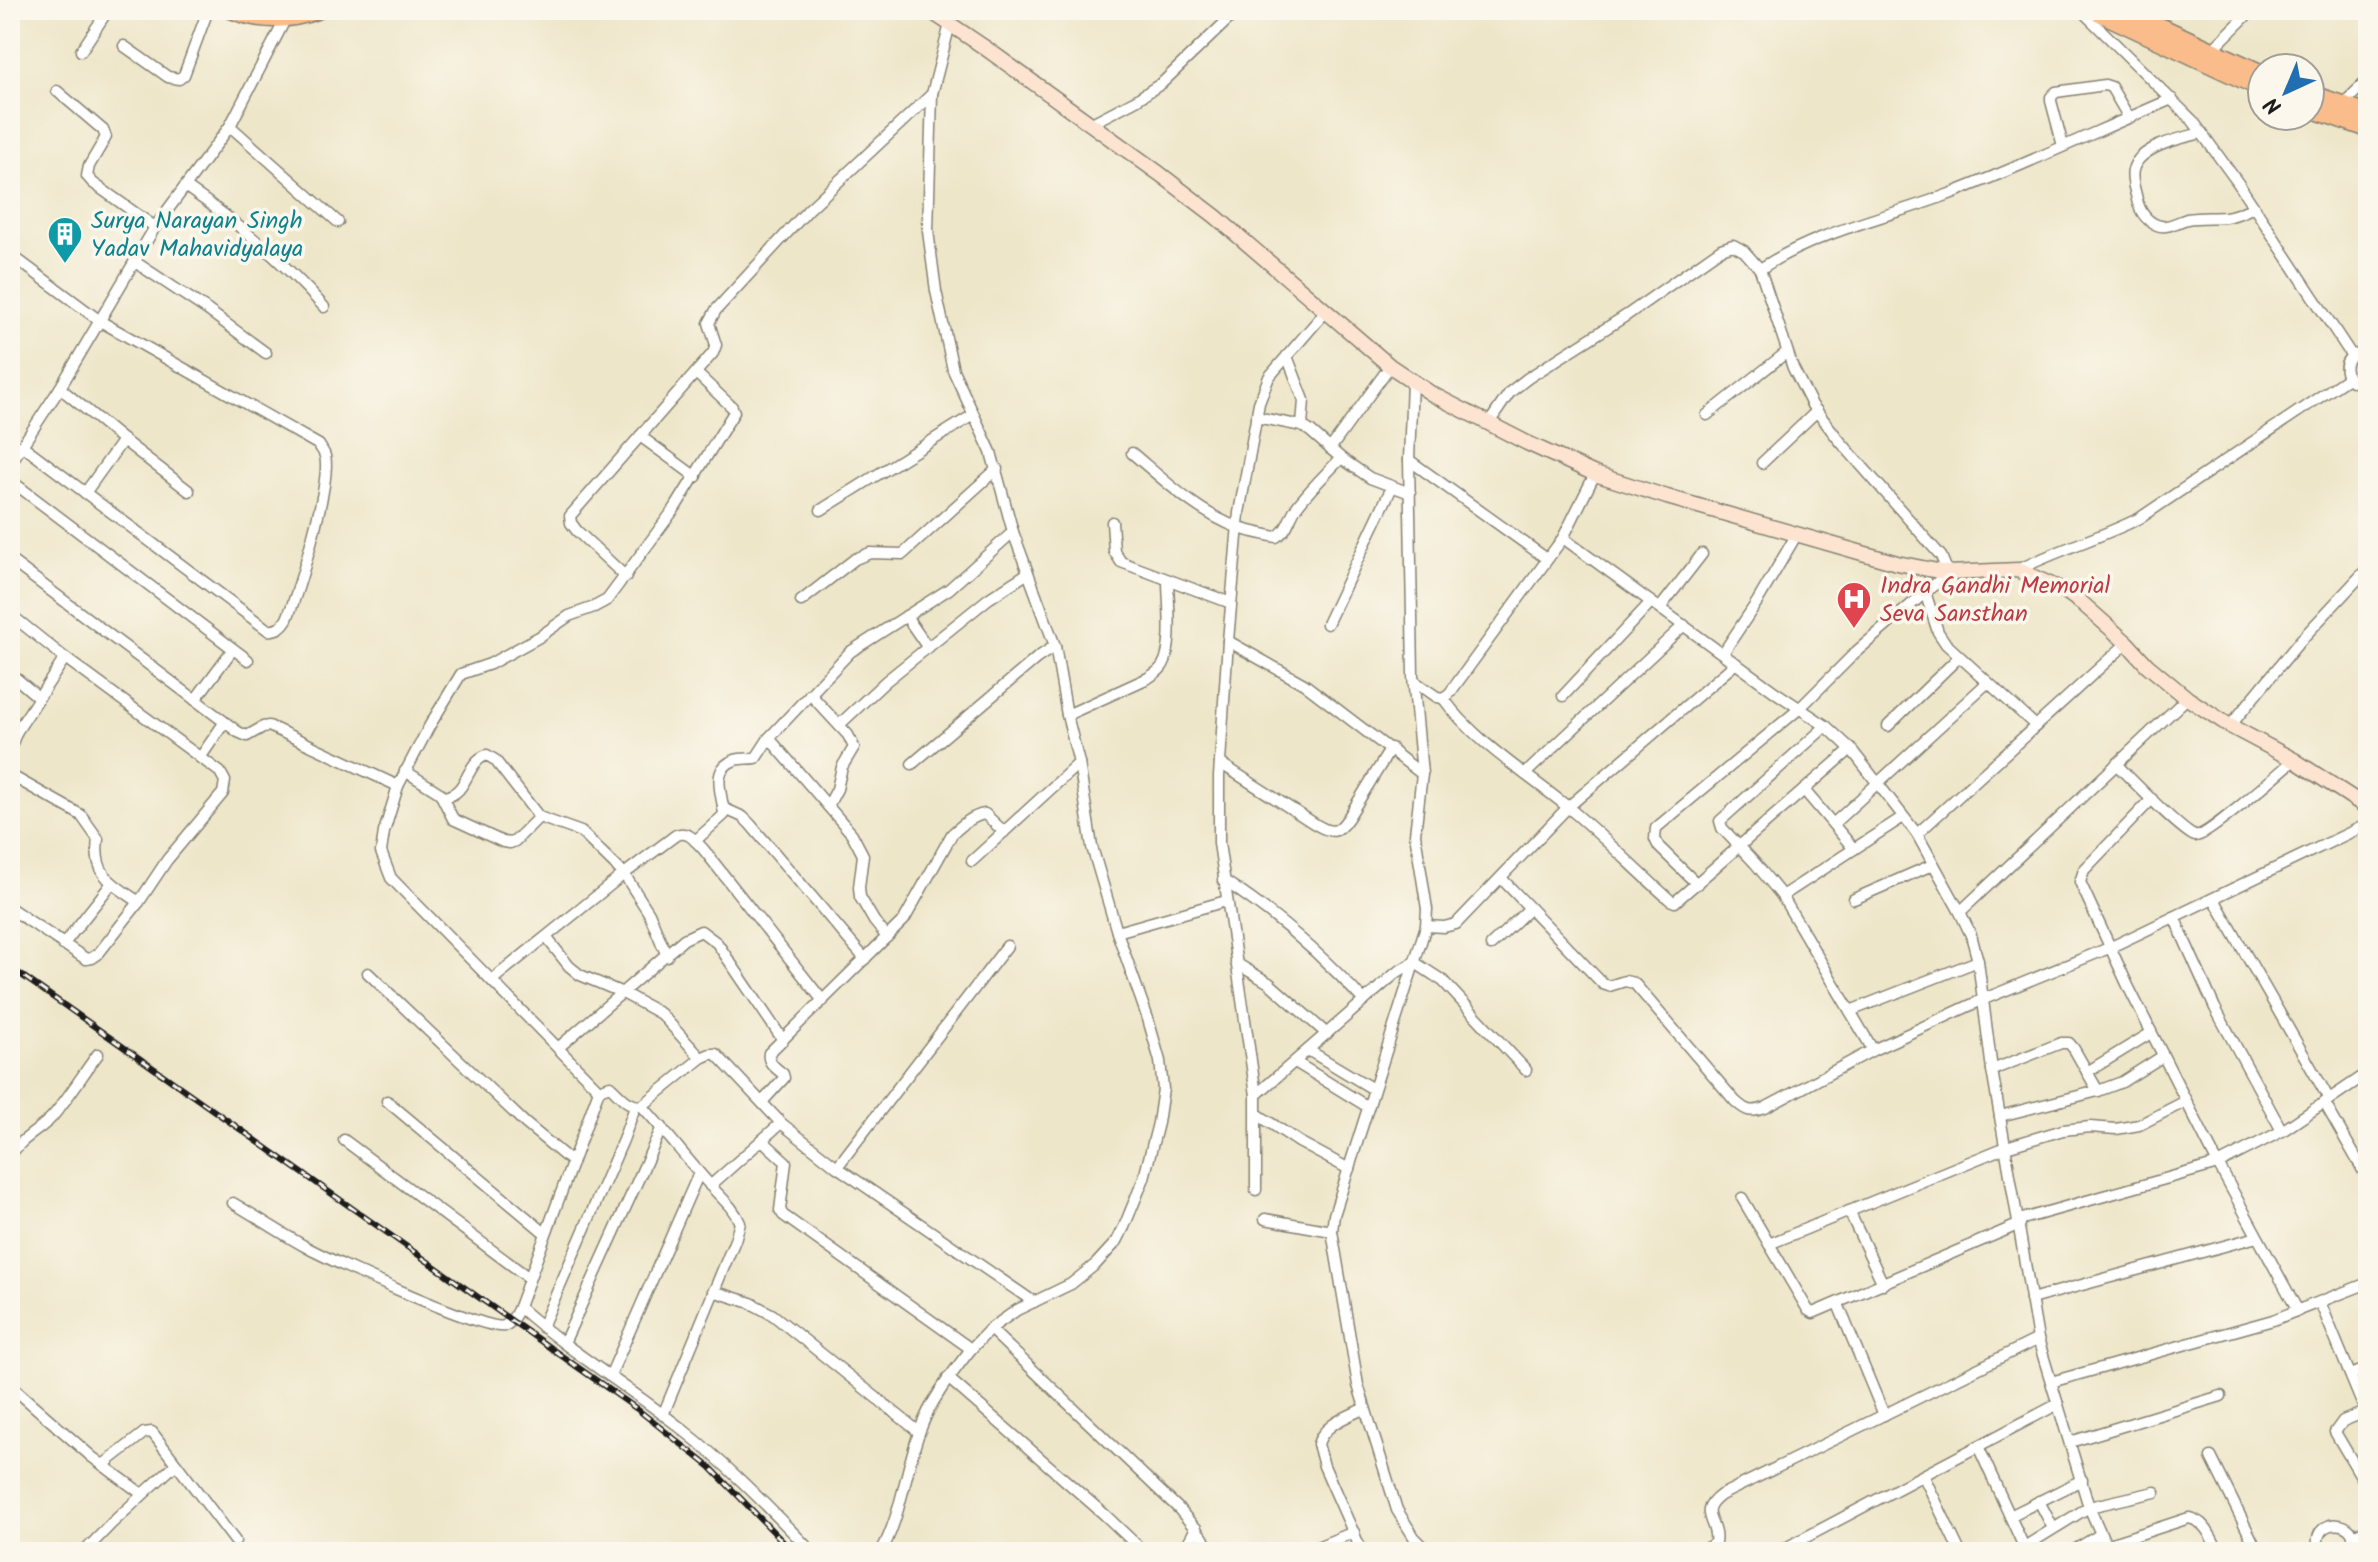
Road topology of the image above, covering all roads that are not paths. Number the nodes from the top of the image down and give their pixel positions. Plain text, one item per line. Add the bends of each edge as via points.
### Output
1 (108, 10) edge
2 (208, 10) edge
3 (231, 10) edge
4 (319, 10) edge
5 (929, 10) edge
6 (1238, 10) edge
7 (2081, 10) edge
8 (2093, 10) edge
9 (2125, 10) edge
10 (2252, 10) edge
11 (285, 20) junction
12 (950, 24) junction
13 (124, 46) dead end
14 (81, 51) dead end
15 (2207, 55) junction
16 (2246, 68) edge
17 (2246, 79) edge
18 (2368, 80) edge
19 (57, 91) dead end
20 (932, 94) junction
21 (2326, 98) edge
22 (2172, 99) junction
23 (2343, 104) junction
24 (2368, 113) edge
25 (2326, 115) edge
26 (2129, 118) junction
27 (1090, 124) junction
28 (230, 126) junction
29 (2368, 129) edge
30 (2202, 133) junction
31 (2063, 146) junction
32 (186, 187) junction
33 (2254, 207) junction
34 (338, 222) dead end
35 (155, 227) junction
36 (10, 254) edge
37 (135, 262) junction
38 (1760, 269) junction
39 (324, 307) dead end
40 (1326, 311) junction
41 (100, 321) junction
42 (1787, 352) junction
43 (266, 353) dead end
44 (1287, 356) junction
45 (2352, 356) junction
46 (2368, 357) edge
47 (1390, 366) junction
48 (696, 373) junction
49 (2348, 378) junction
50 (1412, 381) junction
51 (2368, 381) edge
52 (60, 388) junction
53 (1817, 411) junction
54 (973, 415) junction
55 (1707, 415) dead end
56 (1256, 417) junction
57 (1489, 423) junction
58 (1302, 426) junction
59 (640, 436) junction
60 (123, 440) junction
61 (23, 446) junction
62 (1330, 449) junction
63 (1132, 453) dead end
64 (1341, 458) junction
65 (1409, 460) junction
66 (1762, 463) dead end
67 (10, 464) edge
68 (997, 469) junction
69 (1595, 474) junction
70 (696, 477) junction
71 (10, 480) edge
72 (1392, 487) junction
73 (189, 491) dead end
74 (85, 493) junction
75 (1410, 493) junction
76 (821, 510) dead end
77 (1112, 522) dead end
78 (1238, 527) junction
79 (1013, 532) junction
80 (1797, 534) junction
81 (1563, 538) junction
82 (1702, 554) dead end
83 (1547, 559) junction
84 (10, 560) edge
85 (2368, 568) edge
86 (2018, 570) junction
87 (1028, 573) junction
88 (1948, 573) junction
89 (626, 577) junction
90 (1168, 580) junction
91 (1925, 592) junction
92 (801, 601) dead end
93 (1231, 603) junction
94 (1656, 605) junction
95 (10, 614) edge
96 (906, 616) junction
97 (1327, 624) dead end
98 (1684, 625) junction
99 (1228, 641) junction
100 (2127, 643) junction
101 (1055, 646) junction
102 (928, 648) junction
103 (233, 649) junction
104 (1723, 653) junction
105 (1959, 657) junction
106 (65, 658) junction
107 (248, 660) dead end
108 (1736, 663) junction
109 (10, 673) edge
110 (1414, 681) junction
111 (1987, 683) junction
112 (810, 694) junction
113 (1563, 696) dead end
114 (38, 697) junction
115 (1443, 698) junction
116 (2187, 698) junction
117 (195, 700) junction
118 (1799, 709) junction
119 (1067, 715) junction
120 (224, 723) junction
121 (839, 725) junction
122 (1826, 726) junction
123 (1888, 726) dead end
124 (2036, 726) junction
125 (2230, 726) junction
126 (769, 738) junction
127 (10, 748) edge
128 (1391, 748) junction
129 (1851, 749) junction
130 (200, 758) junction
131 (2294, 760) junction
132 (1079, 763) junction
133 (1220, 763) junction
134 (912, 764) dead end
135 (2116, 764) junction
136 (405, 771) junction
137 (1422, 774) junction
138 (1525, 774) junction
139 (10, 775) edge
140 (1878, 785) junction
141 (398, 786) junction
142 (1804, 790) junction
143 (444, 797) junction
144 (2152, 799) junction
145 (828, 806) junction
146 (1568, 807) junction
147 (723, 808) junction
148 (2368, 808) edge
149 (539, 817) junction
150 (1903, 817) junction
151 (1833, 824) junction
152 (2368, 824) edge
153 (1004, 832) junction
154 (1917, 834) junction
155 (695, 841) junction
156 (1739, 846) junction
157 (1854, 849) junction
158 (972, 861) dead end
159 (1932, 865) junction
160 (624, 874) junction
161 (1501, 878) junction
162 (1223, 880) junction
163 (112, 883) junction
164 (1697, 884) junction
165 (1782, 896) junction
166 (1854, 899) dead end
167 (2214, 899) junction
168 (1226, 901) junction
169 (139, 902) junction
170 (10, 908) edge
171 (1530, 908) junction
172 (1960, 912) junction
173 (2174, 917) junction
174 (1426, 926) junction
175 (1117, 932) junction
176 (546, 937) junction
177 (887, 937) junction
178 (63, 945) junction
179 (1491, 945) dead end
180 (1007, 946) dead end
181 (2109, 948) junction
182 (667, 956) junction
183 (865, 959) junction
184 (1978, 961) junction
185 (1414, 962) junction
186 (1236, 963) junction
187 (368, 973) dead end
188 (492, 980) junction
189 (623, 993) junction
190 (1984, 999) junction
191 (823, 1001) junction
192 (1364, 1001) junction
193 (1850, 1011) junction
194 (2151, 1033) junction
195 (1327, 1034) junction
196 (783, 1040) junction
197 (558, 1048) junction
198 (1308, 1050) junction
199 (1873, 1050) junction
200 (98, 1054) dead end
201 (2163, 1056) junction
202 (701, 1058) junction
203 (1295, 1062) junction
204 (1526, 1070) dead end
205 (1992, 1070) junction
206 (2087, 1072) junction
207 (2368, 1073) edge
208 (1373, 1089) junction
209 (599, 1090) junction
210 (2098, 1091) junction
211 (1256, 1095) junction
212 (2326, 1100) junction
213 (387, 1101) dead end
214 (763, 1101) junction
215 (2186, 1101) junction
216 (639, 1106) junction
217 (1368, 1107) junction
218 (1257, 1114) junction
219 (2000, 1116) junction
220 (781, 1123) junction
221 (662, 1127) junction
222 (2282, 1131) junction
223 (344, 1140) dead end
224 (762, 1140) junction
225 (2006, 1147) junction
226 (10, 1156) edge
227 (572, 1162) junction
228 (2218, 1164) junction
229 (837, 1167) junction
230 (1349, 1169) junction
231 (699, 1173) junction
232 (2368, 1179) edge
233 (710, 1186) junction
234 (1256, 1190) dead end
235 (1742, 1198) dead end
236 (233, 1203) dead end
237 (1849, 1211) junction
238 (1265, 1219) dead end
239 (2020, 1222) junction
240 (1332, 1231) junction
241 (545, 1233) junction
242 (2257, 1237) junction
243 (1769, 1244) junction
244 (529, 1278) junction
245 (2368, 1283) edge
246 (1883, 1284) junction
247 (713, 1291) junction
248 (2031, 1299) junction
249 (1034, 1302) junction
250 (2320, 1302) junction
251 (1838, 1304) junction
252 (519, 1307) junction
253 (2298, 1311) junction
254 (542, 1327) junction
255 (990, 1329) junction
256 (2038, 1339) junction
257 (564, 1343) junction
258 (971, 1349) junction
259 (2368, 1368) edge
260 (2351, 1375) junction
261 (610, 1376) junction
262 (948, 1378) junction
263 (2051, 1382) junction
264 (10, 1385) edge
265 (2221, 1396) dead end
266 (2058, 1404) junction
267 (1365, 1408) junction
268 (663, 1415) junction
269 (1884, 1415) junction
270 (2367, 1415) edge
271 (919, 1432) junction
272 (2070, 1442) junction
273 (1978, 1446) junction
274 (2211, 1457) dead end
275 (176, 1464) junction
276 (103, 1465) junction
277 (1924, 1477) junction
278 (2082, 1480) junction
279 (2368, 1488) edge
280 (2155, 1492) dead end
281 (142, 1494) junction
282 (2039, 1501) junction
283 (2089, 1507) junction
284 (2010, 1516) junction
285 (1196, 1528) junction
286 (2053, 1528) junction
287 (2368, 1529) edge
288 (1354, 1532) junction
289 (2101, 1534) junction
290 (2353, 1536) junction
291 (235, 1541) dead end
292 (2107, 1549) edge
293 (2020, 1550) edge
294 (2317, 1551) edge
295 (84, 1552) edge
296 (812, 1552) edge
297 (881, 1552) edge
298 (1144, 1552) edge
299 (1183, 1552) edge
300 (1210, 1552) edge
301 (1305, 1552) edge
302 (1362, 1552) edge
303 (1429, 1552) edge
304 (1700, 1552) edge
305 (1778, 1552) edge
306 (1960, 1552) edge
307 (2071, 1552) edge
308 (2219, 1552) edge
309 (2258, 1552) edge
310 (2352, 1552) edge

1 - 14 street
2 - 13 street via 179,79
3 - 11 main road
4 - 11 main road
5 - 12 street
6 - 27 street via 1162,83
7 - 22 street
8 - 15 main road
9 - 15 main road
10 - 15 street
11 - 28 street
12 - 20 street
12 - 27 street
15 - 16 main road
15 - 17 main road
18 - 23 street
19 - 35 street via 106,137 87,176
20 - 48 street via 809,209 716,310 709,323 716,345
20 - 54 street via 929,247 953,370
21 - 23 main road
22 - 26 street
22 - 30 street
23 - 24 main road
25 - 29 main road
26 - 31 street
26 - 31 street via 2105,85 2056,92 2051,101
27 - 40 street via 1215,216
28 - 32 street
28 - 34 street
30 - 33 street
30 - 33 street via 2158,146 2137,163 2133,180 2139,208 2164,226
31 - 38 street via 1818,239
32 - 35 street
32 - 39 street via 262,245
33 - 45 street
35 - 37 street
36 - 41 street
37 - 41 street
37 - 43 street
38 - 42 street
38 - 57 street via 1733,245 1721,249 1528,378 1510,392
40 - 44 street
40 - 47 street
41 - 52 street
41 - 74 street via 319,445 326,477 287,619 274,630
42 - 53 street
42 - 55 street
44 - 56 street via 1269,377
44 - 58 street via 1304,400
45 - 46 street
45 - 49 street via 2345,365
47 - 50 street
47 - 62 street
48 - 59 street
48 - 70 street via 734,412
49 - 51 street via 2353,383
49 - 86 street via 2140,518
50 - 57 street
50 - 65 street
52 - 60 street
52 - 61 street
53 - 66 street
53 - 88 street via 1935,548
54 - 68 street
54 - 76 street
56 - 58 street
56 - 78 street
57 - 69 street
58 - 62 street
59 - 70 street
59 - 89 street via 570,516 577,531
60 - 73 street
60 - 74 street
61 - 67 street
61 - 74 street
62 - 64 street
63 - 78 street via 1194,503
64 - 72 street
64 - 78 street via 1300,503 1282,533 1276,537
65 - 75 street
65 - 83 street
68 - 79 street
68 - 92 street via 903,554 870,553 855,559
69 - 80 street
69 - 81 street
70 - 89 street
71 - 103 street
72 - 75 street
72 - 97 street
75 - 110 street
77 - 90 street via 1117,558
78 - 93 street
79 - 87 street
79 - 96 street via 949,589
80 - 88 street
80 - 104 street
81 - 83 street
81 - 94 street
82 - 94 street
83 - 115 street
84 - 117 street
85 - 125 street
86 - 88 street
86 - 100 street via 2065,591
87 - 101 street
87 - 102 street
88 - 91 street
89 - 136 street via 601,604 569,616 490,664 461,674
90 - 93 street
90 - 119 street via 1167,656 1159,671
91 - 105 street via 1938,632
91 - 118 street
93 - 99 street
94 - 98 street
94 - 113 street
95 - 106 street
96 - 102 street
96 - 112 street via 850,652
98 - 104 street
98 - 138 street
99 - 128 street via 1304,684
99 - 133 street
100 - 116 street
100 - 124 street
101 - 119 street
101 - 134 street
102 - 121 street
103 - 107 street
103 - 117 street
104 - 108 street
105 - 111 street
105 - 123 street
106 - 114 street
106 - 130 street
108 - 118 street
108 - 146 street
109 - 114 street
110 - 115 street
110 - 137 street
111 - 124 street
111 - 140 street
112 - 121 street
112 - 126 street
114 - 127 street
115 - 138 street via 1457,717
116 - 125 street
116 - 135 street
117 - 120 street
118 - 122 street
118 - 164 street via 1656,828 1659,847
119 - 132 street
120 - 130 street
120 - 141 street via 247,736 269,726
121 - 145 street via 854,747
122 - 129 street
122 - 156 street via 1722,818 1722,828
124 - 154 street
125 - 131 street
126 - 145 street
126 - 147 street via 756,758 737,759 721,771
128 - 133 street via 1335,831 1315,824
128 - 137 street
129 - 140 street
129 - 142 street
130 - 169 street via 220,772 223,793
131 - 144 street via 2201,836 2180,826
131 - 148 street
132 - 153 street
132 - 175 street via 1092,847
133 - 162 street
135 - 144 street
135 - 172 street
136 - 141 street
136 - 143 street
137 - 174 street via 1415,834
138 - 146 street
139 - 163 street via 81,815 98,839 97,864
140 - 150 street
140 - 151 street
141 - 188 street via 381,852 387,871
142 - 151 street
142 - 156 street
143 - 149 street via 453,819 503,842 515,841
143 - 149 street via 460,791 487,755
144 - 181 street via 2080,877
145 - 177 street via 859,844 860,897
146 - 161 street
146 - 164 street via 1670,900 1680,900
147 - 155 street via 720,820
147 - 183 street via 750,824
149 - 160 street via 581,832
150 - 154 street
150 - 157 street
151 - 157 street
152 - 167 street
153 - 158 street
153 - 177 street via 985,814 964,823 947,840 910,910
154 - 159 street
155 - 160 street via 690,835 676,835
155 - 191 street
156 - 164 street
156 - 165 street
157 - 165 street
159 - 166 street
159 - 172 street
160 - 176 street
160 - 182 street via 649,913
161 - 171 street
161 - 174 street via 1456,924
162 - 168 street
162 - 192 street via 1261,907
163 - 169 street
163 - 178 street
165 - 193 street
167 - 173 street
167 - 212 street
168 - 175 street
168 - 186 street
169 - 178 street via 92,958
170 - 178 street
171 - 179 street
171 - 199 street via 1603,984 1634,983 1746,1111 1765,1108
172 - 184 street
173 - 181 street
173 - 222 street via 2211,1000
174 - 185 street
175 - 249 street via 1160,1061 1158,1123 1144,1178 1117,1241 1071,1284
176 - 188 street
176 - 189 street via 580,975
177 - 183 street
180 - 229 street
181 - 190 street
181 - 194 street
182 - 189 street
182 - 196 street via 693,934 709,935
183 - 191 street
184 - 190 street
184 - 193 street
185 - 192 street
185 - 204 street via 1443,981
185 - 208 street
186 - 195 street via 1269,983
186 - 211 street
187 - 227 street
188 - 197 street
189 - 197 street
189 - 202 street via 661,1014
190 - 199 street
190 - 205 street
191 - 196 street
192 - 195 street
193 - 199 street
194 - 201 street
194 - 206 street
195 - 198 street
196 - 214 street via 768,1058 784,1078
197 - 209 street
198 - 203 street
198 - 208 street
200 - 226 street via 53,1116
201 - 210 street
201 - 215 street
202 - 214 street via 716,1054
202 - 216 street
203 - 211 street
203 - 217 street
205 - 206 street via 2069,1043
205 - 219 street
206 - 210 street
207 - 212 street
208 - 217 street
209 - 216 street via 610,1086
209 - 227 street
210 - 219 street
211 - 218 street
212 - 222 street
212 - 232 street
213 - 241 street
214 - 220 street
215 - 225 street via 2139,1125 2063,1130
215 - 228 street
216 - 221 street
216 - 254 street
217 - 230 street
218 - 230 street
218 - 234 street
219 - 225 street
220 - 224 street
220 - 229 street
221 - 231 street
221 - 257 street
222 - 228 street
223 - 244 street
224 - 233 street
224 - 258 street via 786,1162 783,1215
225 - 237 street
225 - 239 street
227 - 241 street
228 - 239 street
228 - 242 street
229 - 249 street
230 - 240 street
231 - 233 street
231 - 261 street
233 - 247 street via 740,1223
235 - 243 street
236 - 252 street via 350,1269 469,1318 506,1326
237 - 243 street
237 - 246 street
238 - 240 street
239 - 246 street
239 - 248 street
240 - 267 street
241 - 244 street
242 - 248 street
242 - 253 street
243 - 251 street via 1808,1310 1819,1312
244 - 252 street
245 - 250 street
246 - 251 street
247 - 268 street
247 - 271 street via 773,1315
248 - 256 street
249 - 255 street
250 - 253 street
250 - 260 street
251 - 269 street
252 - 254 street
253 - 263 street
254 - 257 street
255 - 258 street
255 - 285 street
256 - 263 street
256 - 269 street
257 - 261 street
258 - 262 street
259 - 260 street
260 - 270 street
261 - 268 street
262 - 271 street
262 - 298 street
263 - 266 street
264 - 276 street
265 - 272 street
266 - 272 street
266 - 273 street
267 - 288 street via 1325,1430 1318,1444
267 - 303 street via 1397,1510
268 - 296 street via 753,1492
269 - 304 street via 1715,1500 1708,1514 1715,1543
270 - 279 street via 2343,1421 2335,1432
271 - 297 street
272 - 278 street
273 - 277 street
273 - 284 street
274 - 309 street
275 - 276 street via 148,1431
275 - 281 street
275 - 291 street
276 - 281 street
277 - 305 street
277 - 306 street
278 - 282 street
278 - 283 street
280 - 283 street
281 - 295 street
282 - 284 street
282 - 286 street
283 - 286 street
283 - 289 street
284 - 293 street
285 - 299 street
285 - 300 street
286 - 293 street
287 - 290 street
288 - 301 street
288 - 302 street
289 - 292 street
289 - 307 street
290 - 294 street via 2341,1524 2329,1525 2320,1532
290 - 310 street
292 - 308 street via 2189,1518 2205,1527

